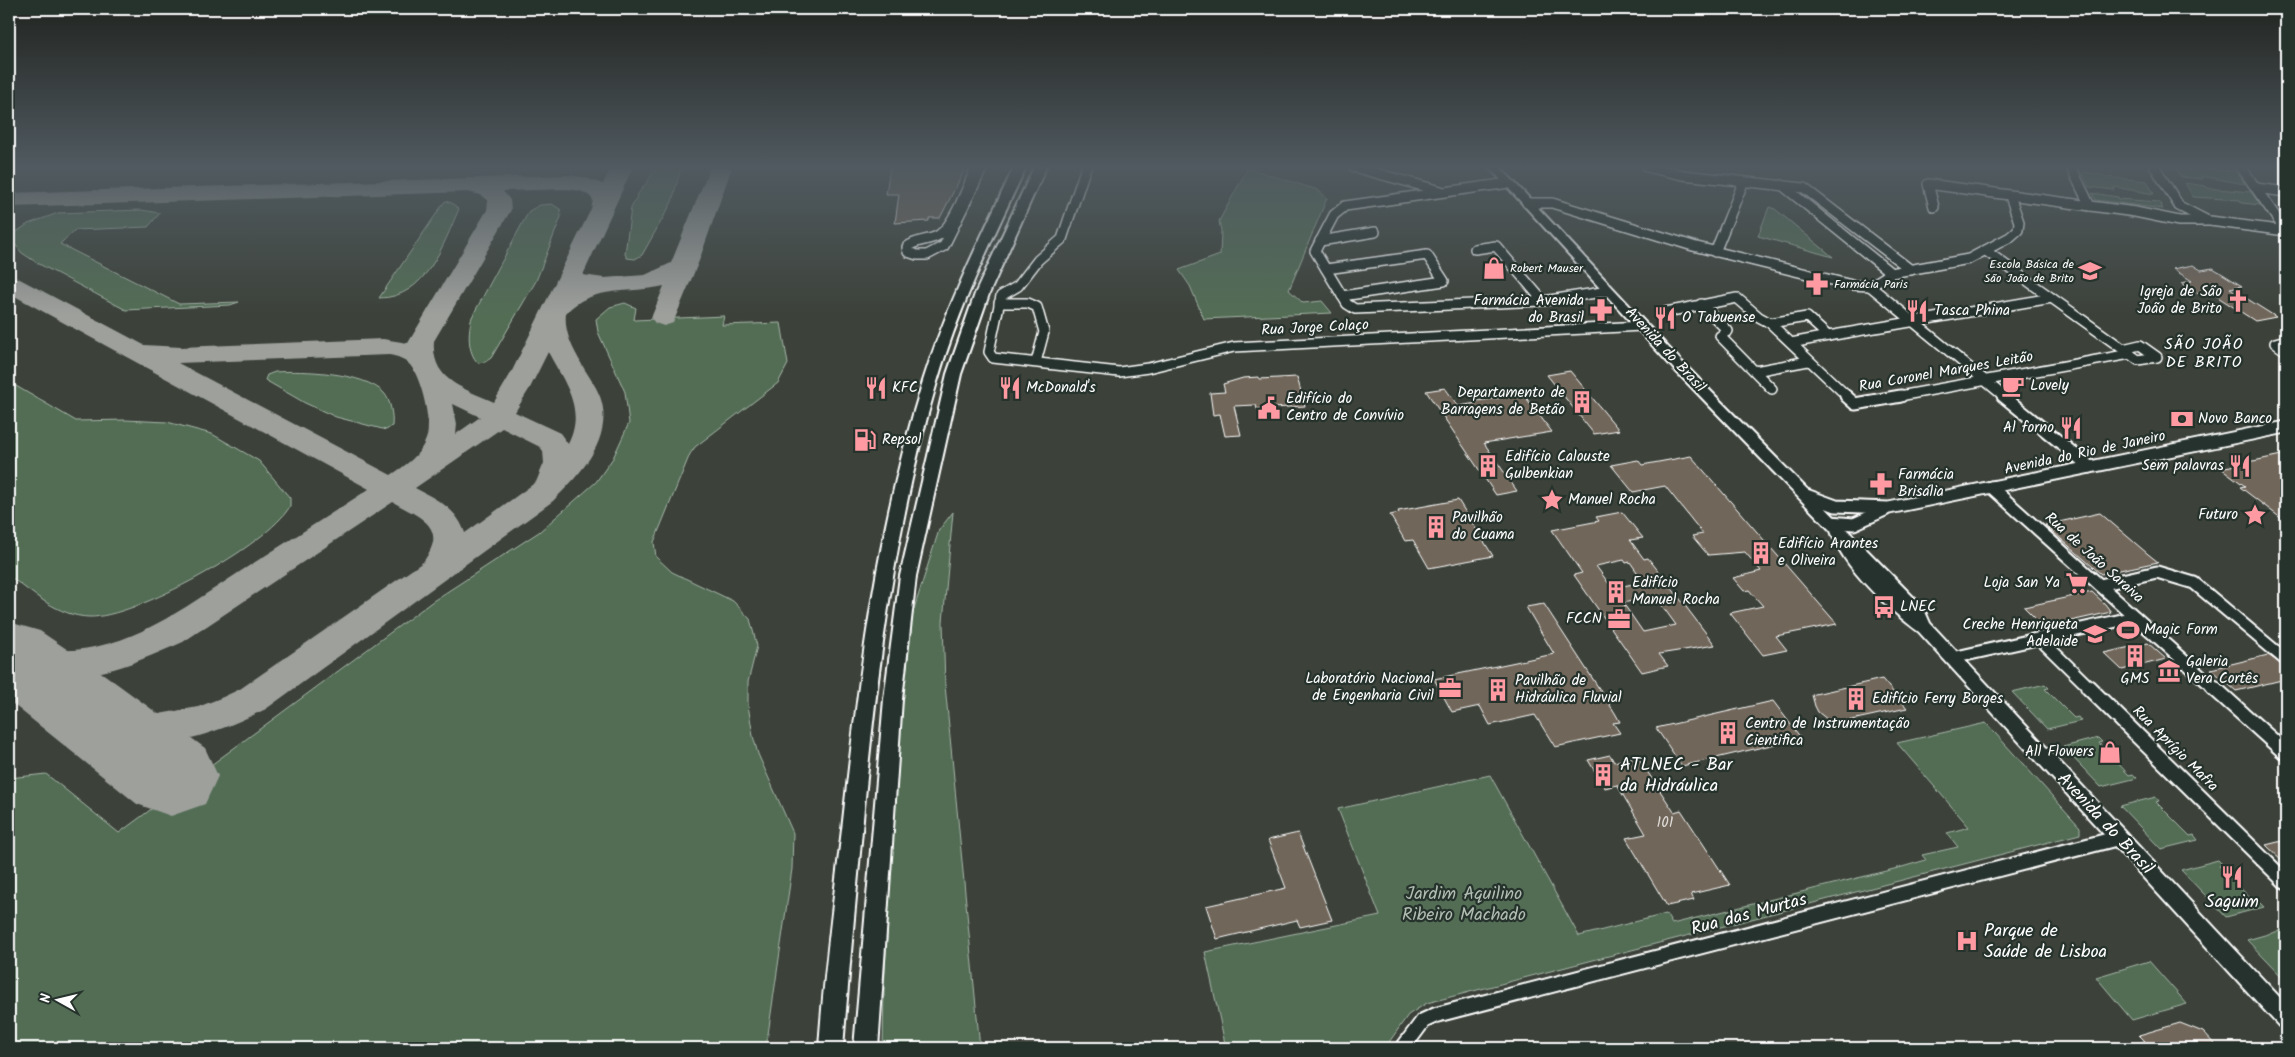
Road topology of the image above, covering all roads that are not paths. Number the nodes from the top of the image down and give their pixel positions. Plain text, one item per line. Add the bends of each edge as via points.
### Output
1 (953, 216) edge
2 (959, 216) edge
3 (997, 216) edge
4 (1016, 216) edge
5 (1069, 216) edge
6 (1333, 216) edge
7 (1540, 216) edge
8 (1598, 216) edge
9 (1730, 216) edge
10 (1820, 216) edge
11 (1842, 216) edge
12 (2017, 216) edge
13 (2157, 216) edge
14 (2166, 216) edge
15 (2198, 216) edge
16 (2276, 216) edge
17 (2161, 217) junction
18 (2210, 221) junction
19 (2285, 230) edge
20 (1375, 232) dead end
21 (921, 240) junction
22 (1320, 241) junction
23 (1475, 250) dead end
24 (1986, 250) junction
25 (1715, 252) junction
26 (930, 253) junction
27 (1326, 269) junction
28 (1910, 270) junction
29 (1891, 273) junction
30 (1870, 286) junction
31 (1609, 290) junction
32 (1342, 296) junction
33 (2052, 298) junction
34 (1543, 301) junction
35 (1000, 303) junction
36 (1701, 304) junction
37 (1666, 312) dead end
38 (1913, 322) junction
39 (1770, 324) junction
40 (1642, 326) junction
41 (1828, 336) junction
42 (2286, 340) edge
43 (1792, 343) junction
44 (2286, 351) edge
45 (1036, 362) junction
46 (1808, 362) junction
47 (1755, 371) junction
48 (1984, 381) junction
49 (1772, 389) dead end
50 (2286, 427) edge
51 (2090, 468) junction
52 (1991, 488) junction
53 (1799, 490) junction
54 (1871, 508) junction
55 (1889, 508) junction
56 (1834, 527) junction
57 (2100, 584) junction
58 (2134, 617) junction
59 (2040, 639) junction
60 (1952, 658) junction
61 (2286, 660) edge
62 (2286, 753) edge
63 (2118, 838) junction
64 (2286, 882) edge
65 (835, 994) junction
66 (2286, 1019) edge
67 (825, 1048) edge
68 (831, 1048) edge
69 (866, 1048) edge
70 (1403, 1048) edge

1 - 21 street via 948,228
2 - 26 street via 947,242
3 - 65 highway via 946,334 930,381 901,492 866,692
4 - 69 highway via 982,294 954,374 908,576 893,699
5 - 35 street via 1062,238 1038,260 1018,286 1004,293
6 - 22 street
7 - 31 main road, Avenida do Brasil
8 - 25 street
9 - 25 street
10 - 29 street
11 - 28 street
12 - 24 street via 2018,230 2010,238
13 - 17 street
14 - 17 street
15 - 18 street
16 - 19 street
17 - 18 street
18 - 19 street
20 - 22 street
21 - 26 street via 935,244
21 - 26 street via 909,244 908,252
22 - 27 street via 1315,251
23 - 34 street via 1496,246
24 - 28 street via 1969,259
24 - 33 street
25 - 30 street via 1852,285
27 - 32 street
27 - 32 street via 1427,255 1444,281
28 - 29 street
29 - 30 street
30 - 38 street
31 - 34 street
31 - 40 main road, Avenida do Brasil
32 - 34 street via 1355,309
33 - 38 street
33 - 48 street, Rua Coronel Marques Leitão via 2126,351
35 - 45 street via 1028,303 1037,307 1044,332
35 - 45 street, Rua Jorge Colaço via 989,352 993,358
36 - 37 street, Rua Coronel Marques Leitão
36 - 39 street, Rua Coronel Marques Leitão via 1737,298
36 - 47 street via 1728,331 1720,336
38 - 41 street
38 - 48 street
39 - 41 street via 1807,317
39 - 43 street, Rua Coronel Marques Leitão
40 - 45 street, Rua Jorge Colaço via 1234,347 1119,372
40 - 53 main road, Avenida do Brasil
41 - 43 street
42 - 44 street via 2275,342
43 - 46 street, Rua Coronel Marques Leitão
46 - 47 street
46 - 48 street, Rua Coronel Marques Leitão via 1854,404
47 - 49 street
48 - 51 street
50 - 51 street, Avenida do Rio de Janeiro
51 - 52 street, Avenida do Rio de Janeiro
52 - 55 street, Avenida do Rio de Janeiro
52 - 57 street, Rua de João Saraiva
53 - 54 street, Avenida do Rio de Janeiro via 1822,502
53 - 56 main road, Avenida do Brasil
54 - 55 street, Avenida do Rio de Janeiro
54 - 56 street, Avenida do Rio de Janeiro via 1840,514
55 - 56 street, Avenida do Rio de Janeiro via 1854,524
56 - 60 main road, Avenida do Brasil via 1851,557 1902,612 1925,628
57 - 58 street, Rua de João Saraiva
57 - 61 street via 2156,572 2194,583
58 - 59 street
58 - 62 street, Rua de João Saraiva
59 - 60 street
59 - 64 street, Rua Aprígio Mafra
60 - 63 main road, Avenida do Brasil
63 - 66 main road, Avenida do Brasil
63 - 70 street, Rua das Murtas via 1436,1015 1423,1021
65 - 67 highway
65 - 68 highway

